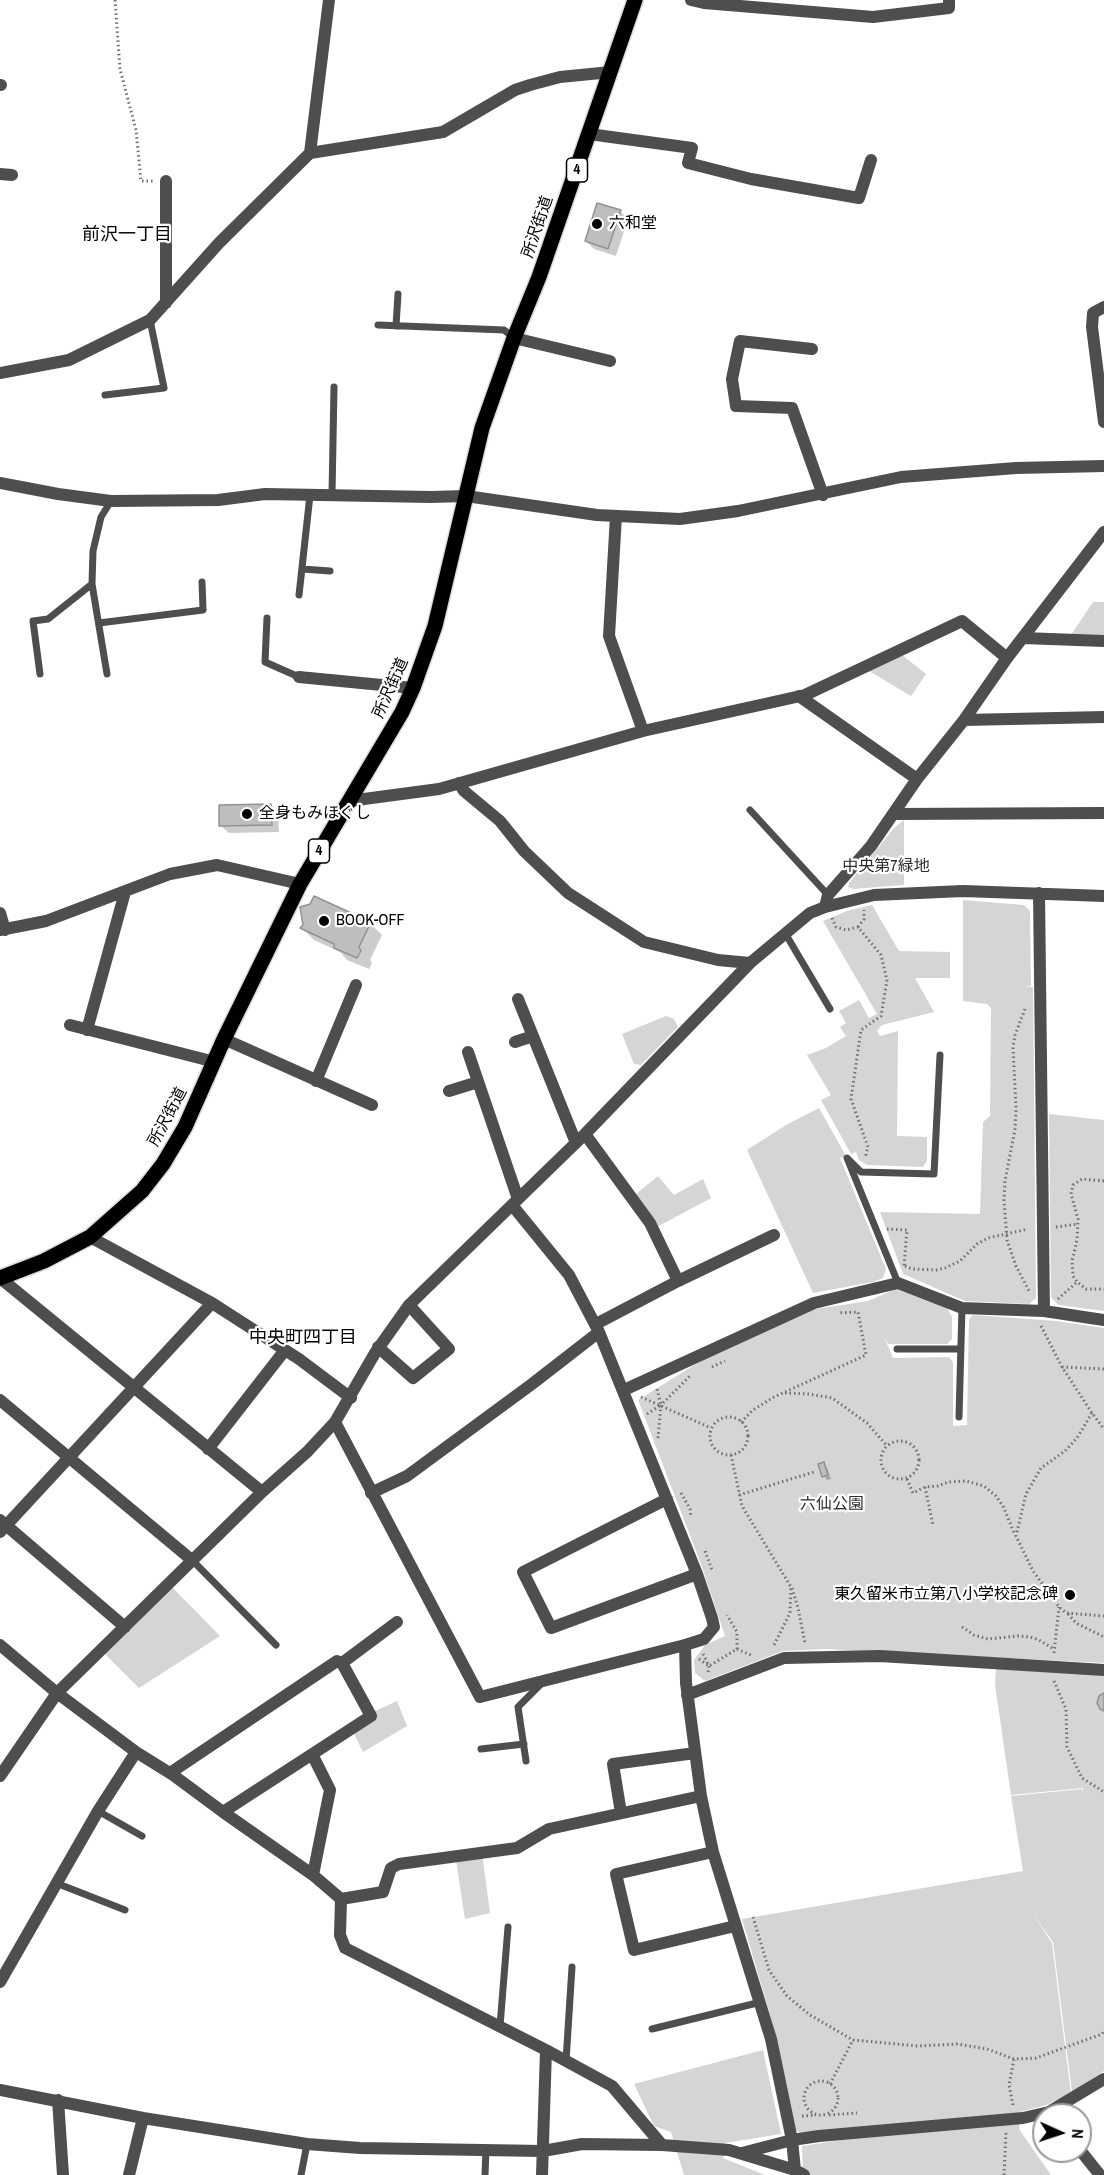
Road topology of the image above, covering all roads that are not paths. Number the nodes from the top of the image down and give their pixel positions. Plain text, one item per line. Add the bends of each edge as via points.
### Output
1 (329, 0) edge
2 (634, 0) edge
3 (691, 0) edge
4 (949, 0) edge
5 (611, 72) junction
6 (589, 134) junction
7 (310, 153) junction
8 (871, 160) dead end
9 (166, 181) road end
10 (398, 294) dead end
11 (166, 303) junction
12 (1104, 307) edge
13 (150, 320) junction
14 (378, 325) dead end
15 (396, 326) junction
16 (514, 338) junction
17 (812, 349) dead end
18 (610, 362) dead end
19 (0, 373) edge
20 (334, 387) dead end
21 (105, 395) dead end
22 (1104, 422) edge
23 (1104, 466) edge
24 (0, 483) edge
25 (310, 495) junction
26 (332, 495) junction
27 (466, 495) junction
28 (823, 495) junction
29 (111, 501) junction
30 (616, 516) junction
31 (1104, 532) edge
32 (302, 569) junction
33 (330, 571) dead end
34 (202, 582) dead end
35 (92, 584) junction
36 (299, 595) dead end
37 (267, 618) dead end
38 (99, 623) junction
39 (1023, 638) junction
40 (1104, 641) edge
41 (1007, 658) junction
42 (40, 674) dead end
43 (107, 674) dead end
44 (299, 677) joint
45 (413, 688) junction
46 (799, 696) junction
47 (1104, 717) edge
48 (964, 720) junction
49 (643, 731) junction
50 (917, 779) junction
51 (459, 783) junction
52 (349, 801) junction
53 (750, 810) dead end
54 (1104, 813) edge
55 (895, 814) junction
56 (300, 884) junction
57 (125, 892) junction
58 (1039, 893) junction
59 (1104, 896) edge
60 (826, 901) junction
61 (0, 913) edge
62 (3, 930) edge
63 (785, 933) junction
64 (750, 963) junction
65 (356, 985) dead end
66 (518, 999) dead end
67 (830, 1009) dead end
68 (70, 1026) dead end
69 (87, 1029) junction
70 (533, 1036) junction
71 (224, 1039) junction
72 (515, 1042) dead end
73 (468, 1052) dead end
74 (940, 1055) dead end
75 (214, 1062) junction
76 (316, 1081) junction
77 (478, 1082) junction
78 (449, 1091) dead end
79 (372, 1105) dead end
80 (580, 1138) junction
81 (515, 1202) junction
82 (774, 1235) dead end
83 (90, 1237) junction
84 (0, 1278) edge
85 (678, 1281) junction
86 (898, 1283) junction
87 (212, 1303) junction
88 (409, 1305) junction
89 (962, 1308) junction
90 (1041, 1311) junction
91 (1104, 1320) edge
92 (598, 1328) junction
93 (378, 1347) junction
94 (897, 1349) dead end
95 (961, 1349) junction
96 (285, 1350) junction
97 (133, 1389) junction
98 (624, 1390) junction
99 (351, 1398) junction
100 (0, 1400) edge
101 (959, 1417) dead end
102 (335, 1422) junction
103 (208, 1449) junction
104 (69, 1458) junction
105 (262, 1492) junction
106 (371, 1493) junction
107 (667, 1499) junction
108 (2, 1526) edge
109 (193, 1561) junction
110 (697, 1574) junction
111 (397, 1622) dead end
112 (125, 1627) junction
113 (0, 1645) edge
114 (276, 1645) dead end
115 (685, 1646) junction
116 (342, 1663) junction
117 (1104, 1670) edge
118 (543, 1682) junction
119 (57, 1693) junction
120 (687, 1695) junction
121 (524, 1744) junction
122 (481, 1749) dead end
123 (136, 1752) junction
124 (695, 1753) junction
125 (312, 1754) junction
126 (526, 1761) dead end
127 (170, 1773) junction
128 (0, 1776) edge
129 (701, 1796) junction
130 (98, 1811) junction
131 (223, 1812) junction
132 (621, 1813) junction
133 (142, 1836) dead end
134 (714, 1852) junction
135 (313, 1875) junction
136 (56, 1883) junction
137 (341, 1899) junction
138 (125, 1910) dead end
139 (735, 1926) junction
140 (508, 1927) dead end
141 (572, 1967) dead end
142 (0, 1982) edge
143 (762, 2002) junction
144 (500, 2026) junction
145 (652, 2029) dead end
146 (546, 2050) junction
147 (566, 2061) junction
148 (1104, 2079) edge
149 (0, 2090) edge
150 (58, 2100) junction
151 (1067, 2103) edge
152 (1032, 2116) edge
153 (143, 2118) junction
154 (792, 2140) junction
155 (307, 2144) junction
156 (662, 2145) junction
157 (486, 2149) junction
158 (543, 2151) junction
159 (741, 2153) junction
160 (1090, 2163) edge
161 (800, 2172) edge
162 (63, 2175) edge
163 (129, 2175) edge
164 (302, 2175) edge
165 (485, 2175) edge
166 (542, 2175) edge
167 (1100, 2175) edge

1 - 7 street
2 - 5 main road, 所沢街道 / 4
3 - 4 street via 873,17 949,8
5 - 6 main road, 所沢街道 / 4
5 - 7 street via 560,77 515,90 443,132
6 - 8 street via 692,148 688,163 751,179 859,198
6 - 16 main road, 所沢街道 / 4
7 - 11 street via 219,243
9 - 11 street
10 - 15 lane
11 - 13 street
12 - 22 street via 1093,313 1092,327
13 - 19 street via 69,360
13 - 21 lane via 164,388
14 - 15 lane
15 - 16 lane via 504,330
16 - 18 street
16 - 27 main road, 所沢街道 / 4 via 482,428
17 - 28 street via 740,341 732,379 736,406 792,408
20 - 26 lane
23 - 28 street via 901,477
24 - 29 street
25 - 26 street
25 - 29 street
25 - 32 lane
26 - 27 street
27 - 30 street
27 - 45 main road, 所沢街道 / 4 via 435,626
28 - 30 street via 680,519
29 - 35 lane via 101,517 93,551
30 - 49 street via 609,636
31 - 39 street
32 - 33 lane
32 - 36 lane
34 - 38 lane via 202,610
35 - 38 lane
35 - 42 lane via 48,620 33,621
37 - 44 lane via 264,662
38 - 43 lane
39 - 40 street
39 - 41 street
41 - 46 street via 962,621
41 - 48 street
44 - 45 street
45 - 52 main road, 所沢街道 / 4 via 392,732
46 - 49 street
46 - 50 street
47 - 48 street
48 - 50 street
49 - 51 street
50 - 55 street
51 - 52 street
51 - 64 street via 568,893 644,942 718,960
52 - 56 main road, 所沢街道 / 4
53 - 60 lane
54 - 55 street
55 - 60 street
56 - 57 street via 217,865 170,874
56 - 71 main road, 所沢街道 / 4
57 - 62 street via 46,921
57 - 69 street
58 - 59 street
58 - 60 street via 963,891
58 - 90 street
60 - 63 street
61 - 62 street
63 - 64 street
63 - 67 lane
64 - 80 street
65 - 76 street
66 - 70 street
68 - 69 street
69 - 75 street
70 - 72 street
70 - 80 street
71 - 75 main road, 所沢街道 / 4
71 - 76 street
73 - 77 street
74 - 86 lane via 934,1174 861,1172 847,1158
75 - 83 main road, 所沢街道 / 4 via 185,1127 163,1164 142,1191
76 - 79 street
77 - 78 street
77 - 81 street
80 - 81 street
80 - 85 street via 650,1223
81 - 88 street
81 - 92 street via 569,1275
82 - 85 street
83 - 84 main road, 所沢街道 / 4
83 - 87 street
84 - 97 street
85 - 92 street
86 - 89 street
86 - 98 street via 814,1303
87 - 96 street
87 - 97 street
88 - 93 street
88 - 93 street via 449,1349 413,1378
89 - 90 street
89 - 95 lane
90 - 91 street
92 - 98 street
92 - 106 street via 532,1384 407,1476
93 - 99 street
94 - 95 lane
95 - 101 lane
96 - 99 street
96 - 103 street
97 - 103 street
97 - 104 street
98 - 107 street
99 - 102 street
100 - 104 street
102 - 105 street
102 - 106 street
103 - 105 street
104 - 108 street
104 - 109 street
105 - 109 street
106 - 118 street via 480,1697
107 - 110 street
107 - 110 street via 523,1572 551,1629
108 - 112 street
109 - 112 street
109 - 114 lane
110 - 115 street via 714,1627 704,1639
111 - 116 street
112 - 119 street
113 - 119 street
115 - 118 street
115 - 120 street
116 - 125 street via 371,1716
116 - 127 street via 337,1661
117 - 120 street via 880,1656 784,1658
118 - 121 lane via 518,1707
119 - 123 street
119 - 128 street
120 - 124 street
121 - 122 lane
121 - 126 lane
123 - 127 street
123 - 130 street
124 - 129 street
124 - 132 street via 613,1764
125 - 131 street
125 - 135 street via 330,1791
127 - 131 street
129 - 132 street
129 - 134 street
130 - 133 lane
130 - 136 street
131 - 135 street
132 - 137 street via 549,1829 517,1848 399,1864 391,1868 383,1892
134 - 139 street
134 - 139 street via 616,1874 634,1950
135 - 137 street
136 - 138 lane
136 - 142 street
137 - 144 street via 340,1935 345,1948
139 - 143 street
140 - 144 lane
141 - 147 lane
143 - 145 lane
143 - 154 street
144 - 146 street
146 - 147 street
146 - 158 street
147 - 156 street via 612,2086
148 - 151 street
149 - 150 street
150 - 153 street
150 - 162 street
152 - 154 street
153 - 155 street
153 - 163 street
154 - 159 street
154 - 161 street
155 - 157 street
155 - 164 lane
156 - 158 street via 582,2144
156 - 159 street
157 - 158 street
157 - 165 lane
158 - 166 street
159 - 161 street
160 - 167 street

